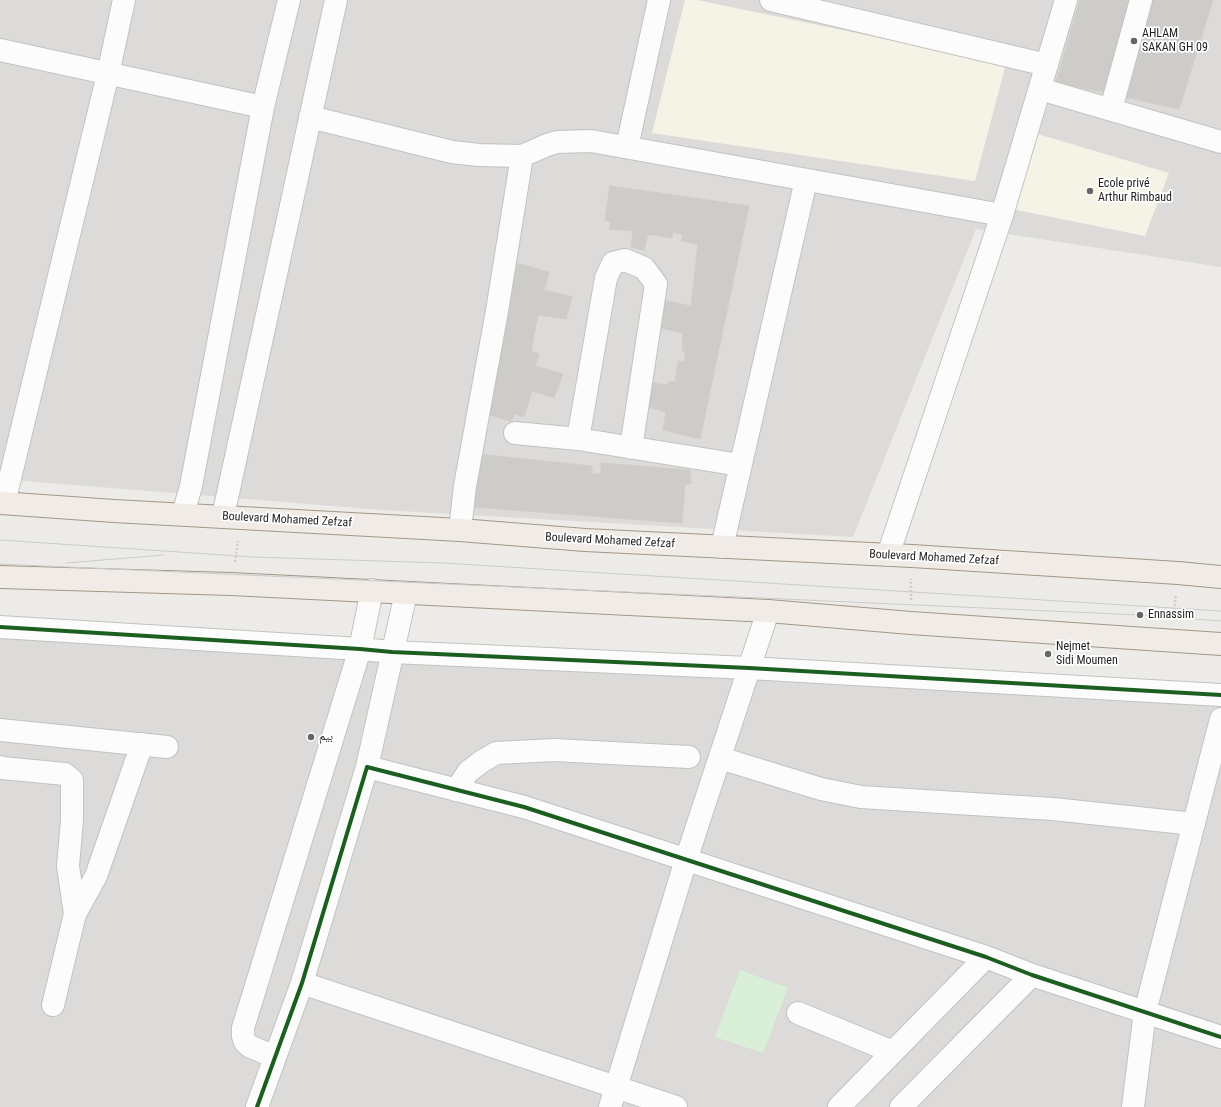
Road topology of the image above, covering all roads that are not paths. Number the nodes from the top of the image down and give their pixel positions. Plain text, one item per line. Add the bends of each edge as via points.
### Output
1 (124, 0) edge
2 (288, 0) edge
3 (336, 0) edge
4 (659, 0) edge
5 (771, 0) edge
6 (1066, 0) edge
7 (1141, 0) edge
8 (0, 50) edge
9 (1047, 65) junction
10 (108, 74) junction
11 (1040, 89) junction
12 (263, 107) junction
13 (1110, 108) junction
14 (310, 117) junction
15 (1221, 142) edge
16 (627, 147) junction
17 (522, 156) junction
18 (806, 180) junction
19 (1002, 215) junction
20 (515, 433) dead end
21 (578, 439) junction
22 (631, 448) junction
23 (740, 465) junction
24 (2, 503) edge
25 (183, 514) junction
26 (232, 517) junction
27 (460, 530) junction
28 (722, 547) junction
29 (888, 555) junction
30 (0, 577) edge
31 (1221, 577) edge
32 (372, 590) junction
33 (406, 593) junction
34 (768, 611) junction
35 (0, 627) edge
36 (1221, 644) edge
37 (360, 649) junction
38 (392, 652) junction
39 (749, 668) junction
40 (1221, 695) edge
41 (1221, 719) edge
42 (0, 730) edge
43 (142, 744) junction
44 (168, 747) dead end
45 (689, 757) dead end
46 (720, 758) junction
47 (0, 767) edge
48 (367, 767) junction
49 (456, 790) junction
50 (1211, 795) edge
51 (1194, 824) junction
52 (686, 860) junction
53 (75, 914) junction
54 (986, 957) junction
55 (1032, 975) junction
56 (302, 983) junction
57 (53, 1005) dead end
58 (1144, 1012) junction
59 (798, 1013) dead end
60 (1221, 1037) edge
61 (893, 1052) junction
62 (275, 1057) junction
63 (617, 1087) junction
64 (257, 1107) edge
65 (610, 1107) edge
66 (676, 1107) edge
67 (839, 1107) edge
68 (901, 1107) edge
69 (1133, 1107) edge

1 - 10 street
2 - 12 street
3 - 14 street
4 - 16 street
5 - 9 street
6 - 9 street
7 - 13 street
8 - 10 street
9 - 11 street
10 - 12 street
10 - 24 street
11 - 13 street
11 - 19 street
12 - 25 street via 191,486
13 - 15 street
14 - 17 street via 452,152
14 - 26 street
16 - 17 street via 591,141 557,142
16 - 18 street
17 - 27 street via 465,486
18 - 19 street
18 - 23 street
19 - 29 street
20 - 21 street
21 - 22 street
21 - 22 street via 606,278 613,263 625,260 644,268 656,284
22 - 23 street
23 - 28 street
24 - 25 main road, Boulevard Mohamed Zefzaf
25 - 26 main road, Boulevard Mohamed Zefzaf
26 - 27 main road, Boulevard Mohamed Zefzaf
27 - 28 main road, Boulevard Mohamed Zefzaf
28 - 29 main road, Boulevard Mohamed Zefzaf
29 - 31 main road, Boulevard Mohamed Zefzaf
30 - 32 main road
32 - 33 main road
32 - 37 street
33 - 34 main road
33 - 38 street
34 - 36 main road via 911,624
34 - 39 street
35 - 37 street
37 - 38 street
37 - 62 street via 244,1028 243,1036 249,1046
38 - 39 street
38 - 48 street
39 - 40 street
39 - 46 street
41 - 50 street
42 - 43 street
43 - 44 street
43 - 53 street via 96,876
45 - 49 street via 554,750 496,753 468,772
46 - 51 street via 821,789 862,797 1053,809
46 - 52 street
47 - 53 street via 65,774 72,780 68,866
48 - 49 street
48 - 56 street
49 - 52 street via 524,808
50 - 51 street
51 - 58 street
52 - 54 street
52 - 63 street
53 - 57 street
54 - 55 street
54 - 61 street
55 - 58 street
55 - 68 street
56 - 62 street
56 - 63 street
58 - 60 street
58 - 69 street
59 - 61 street
61 - 67 street
62 - 64 street
63 - 65 street
63 - 66 street

